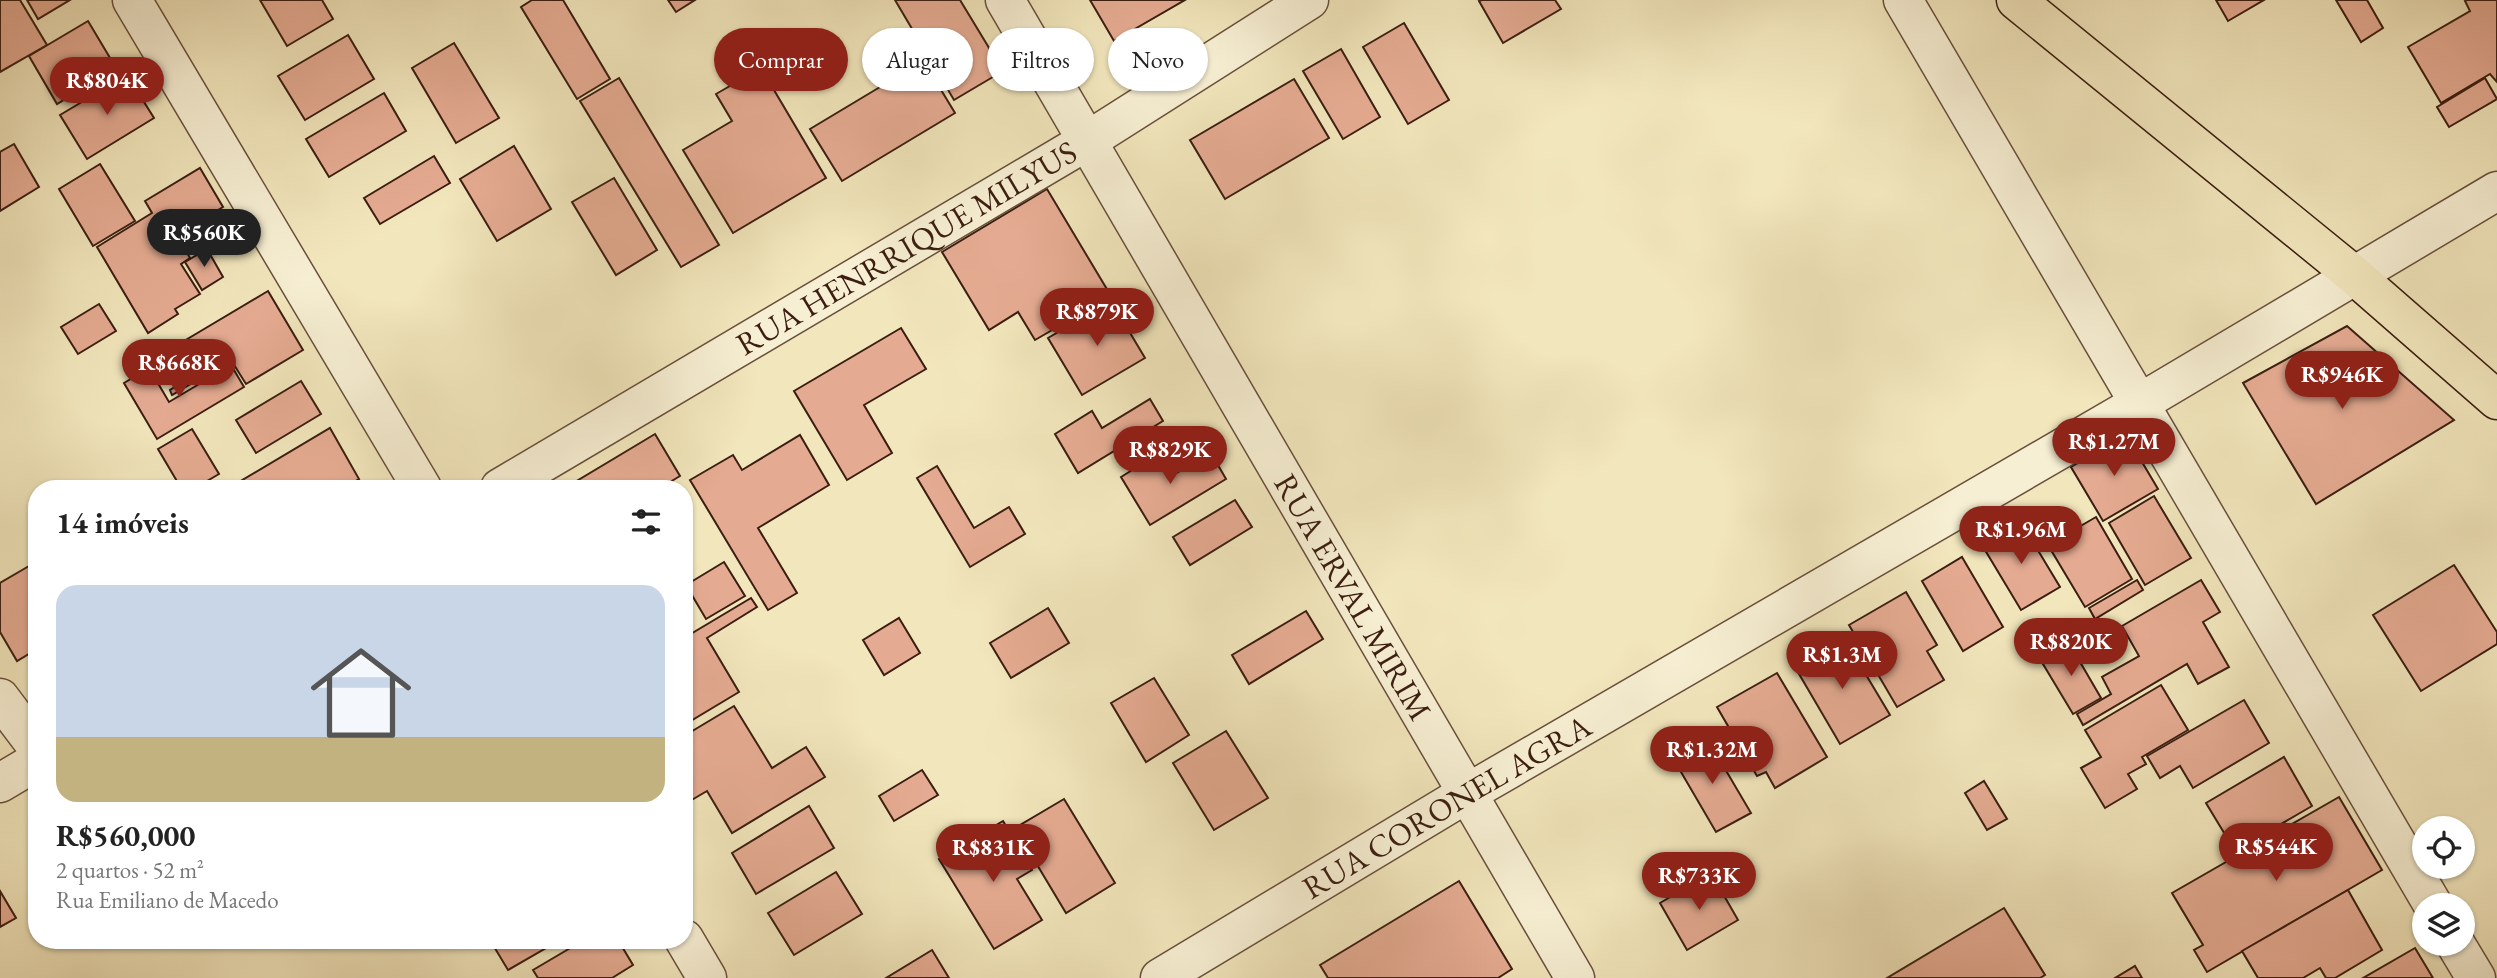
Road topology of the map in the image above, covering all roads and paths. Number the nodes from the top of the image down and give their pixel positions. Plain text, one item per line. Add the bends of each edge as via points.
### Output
1 (132, 0) edge
2 (1005, 0) edge
3 (1309, 0) edge
4 (1903, 0) edge
5 (2016, 0) edge
6 (1087, 141) junction
7 (2497, 191) edge
8 (2355, 276) junction
9 (2497, 400) edge
10 (2140, 403) junction
11 (417, 480) edge
12 (514, 480) edge
13 (0, 698) edge
14 (28, 735) edge
15 (28, 766) edge
16 (0, 783) edge
17 (1466, 794) junction
18 (2426, 893) edge
19 (690, 949) edge
20 (2463, 956) edge
21 (707, 978) edge
22 (1160, 978) edge
23 (1575, 978) edge
24 (2476, 978) edge

1 - 11 street
2 - 6 street, RUA ERVAL MIRIM
3 - 6 street, RUA HENRRIQUE MILYUS
4 - 10 street
5 - 8 main road
6 - 12 street, RUA HENRRIQUE MILYUS
6 - 17 street, RUA ERVAL MIRIM
7 - 8 street, RUA CORONEL AGRA
8 - 9 main road
8 - 10 street, RUA CORONEL AGRA
10 - 17 street, RUA CORONEL AGRA
10 - 18 street
13 - 14 street
15 - 16 street
17 - 22 street, RUA CORONEL AGRA
17 - 23 street, RUA ERVAL MIRIM
19 - 21 street
20 - 24 street

